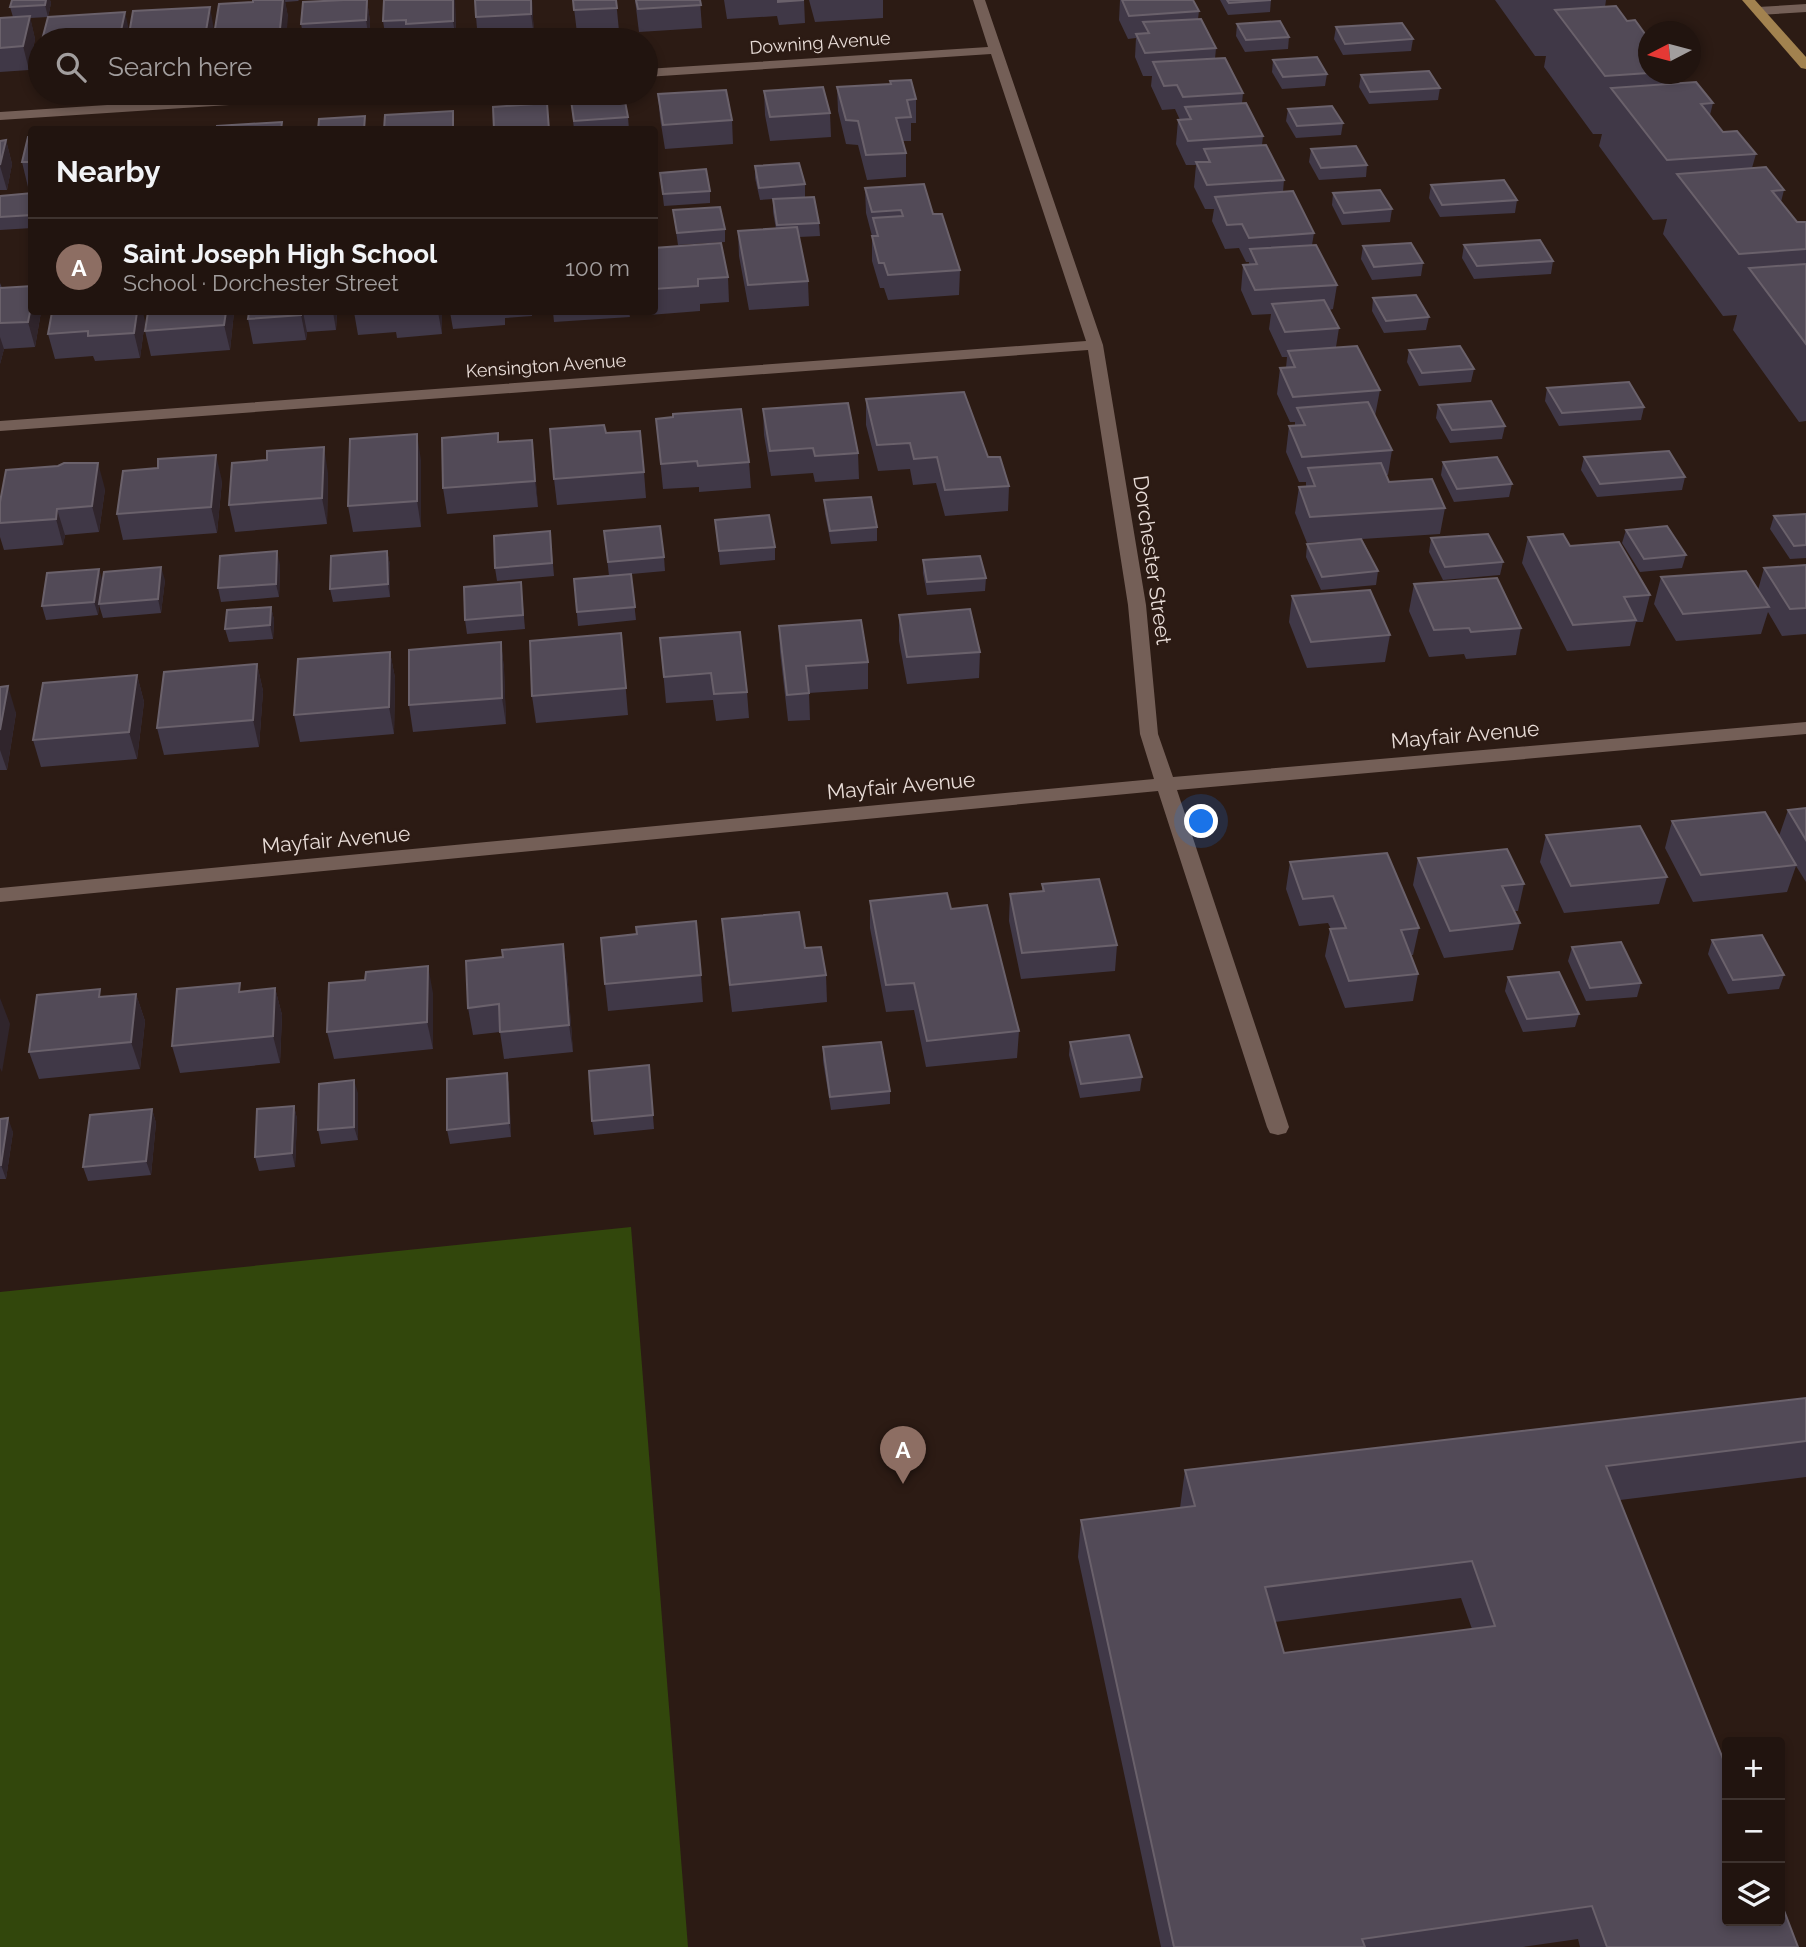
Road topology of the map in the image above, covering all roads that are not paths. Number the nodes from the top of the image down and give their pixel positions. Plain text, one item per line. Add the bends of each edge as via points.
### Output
1 (979, 0) edge
2 (1753, 5) edge
3 (1806, 8) edge
4 (998, 50) junction
5 (1806, 65) edge
6 (658, 72) edge
7 (168, 105) edge
8 (0, 116) edge
9 (1094, 345) junction
10 (0, 426) edge
11 (1806, 728) edge
12 (1165, 784) junction
13 (0, 895) edge
14 (1278, 1127) dead end

1 - 4 street, Dorchester Street
2 - 3 street
2 - 5 main road
4 - 6 street, Downing Avenue
4 - 9 street, Dorchester Street
7 - 8 street
9 - 10 street, Kensington Avenue
9 - 12 street, Dorchester Street via 1137,605 1149,734
11 - 12 street, Mayfair Avenue
12 - 13 street, Mayfair Avenue
12 - 14 street, Dorchester Street

